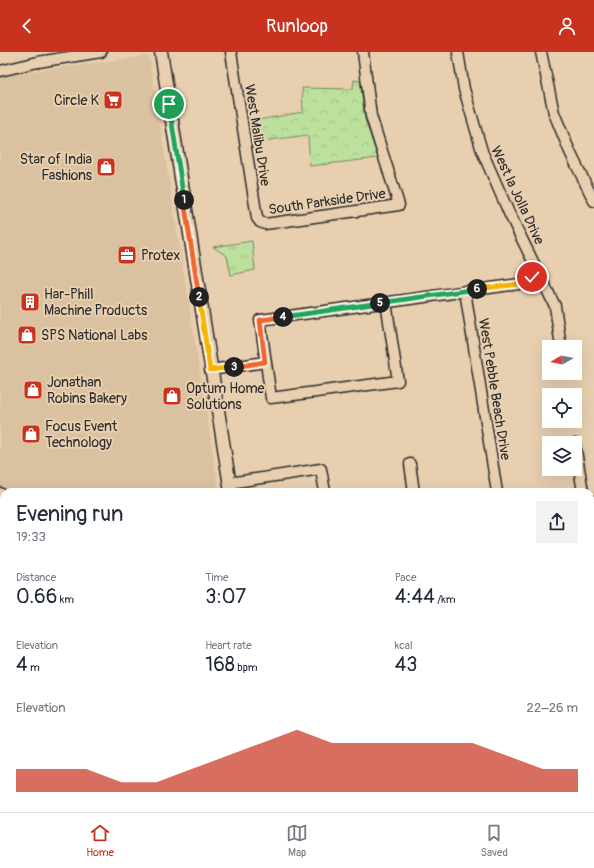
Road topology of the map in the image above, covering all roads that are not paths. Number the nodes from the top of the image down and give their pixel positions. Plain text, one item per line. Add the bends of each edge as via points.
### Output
1 (101, 52) edge
2 (160, 52) edge
3 (231, 52) edge
4 (363, 52) edge
5 (458, 52) edge
6 (541, 52) edge
7 (0, 71) edge
8 (594, 201) edge
9 (260, 222) joint
10 (540, 274) junction
11 (465, 290) junction
12 (386, 302) junction
13 (560, 340) edge
14 (265, 362) junction
15 (210, 370) junction
16 (410, 464) dead end
17 (580, 476) edge
18 (230, 488) edge
19 (324, 488) edge
20 (413, 488) edge
21 (496, 488) edge
22 (582, 488) edge

1 - 7 street
2 - 15 main road
3 - 9 street, West Malibu Drive via 257,218
4 - 9 street, South Parkside Drive via 371,116 399,205 265,224
5 - 10 street, West la Jolla Drive via 464,89 482,151 509,213
6 - 8 street via 554,113
10 - 11 street via 519,284
10 - 13 street, West la Jolla Drive via 555,306
11 - 12 street
11 - 21 street, West Pebble Beach Drive
12 - 14 street via 260,320
12 - 14 street via 398,381 271,398
14 - 15 street
15 - 18 main road
16 - 20 street
17 - 22 street
18 - 19 street via 322,469

